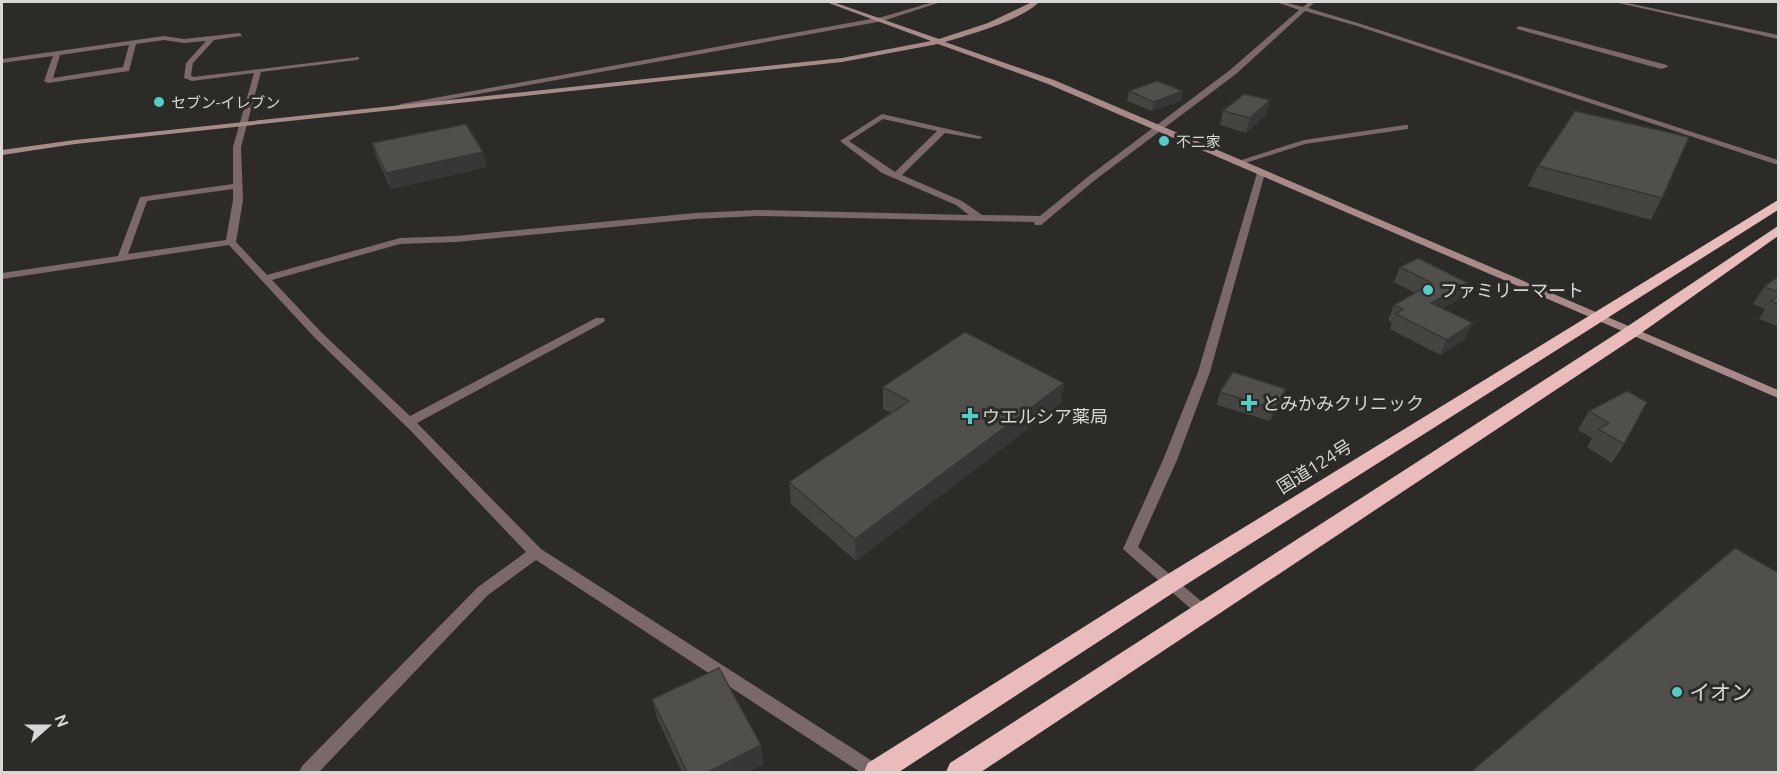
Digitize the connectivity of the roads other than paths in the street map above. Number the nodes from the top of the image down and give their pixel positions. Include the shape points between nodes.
1 (829, 2) edge
2 (938, 2) edge
3 (1036, 2) edge
4 (1279, 2) edge
5 (1312, 2) edge
6 (1617, 2) edge
7 (1304, 8) junction
8 (883, 19) junction
9 (1519, 28) dead end
10 (239, 35) dead end
11 (213, 37) junction
12 (1779, 37) edge
13 (943, 41) junction
14 (133, 42) junction
15 (57, 53) junction
16 (357, 58) dead end
17 (2, 61) edge
18 (1664, 66) dead end
19 (258, 71) junction
20 (401, 106) junction
21 (242, 124) junction
22 (1405, 127) dead end
23 (1158, 128) junction
24 (943, 130) junction
25 (980, 137) dead end
26 (2, 153) edge
27 (1236, 163) junction
28 (1779, 164) edge
29 (1261, 173) junction
30 (897, 176) junction
31 (237, 186) junction
32 (1779, 204) edge
33 (980, 218) junction
34 (1042, 219) junction
35 (1034, 226) dead end
36 (1779, 230) edge
37 (231, 242) junction
38 (122, 258) junction
39 (2, 276) edge
40 (264, 279) junction
41 (1596, 317) junction
42 (600, 320) dead end
43 (1631, 332) junction
44 (1779, 394) edge
45 (409, 422) junction
46 (536, 552) junction
47 (1171, 583) junction
48 (1204, 612) junction
49 (308, 772) edge
50 (875, 772) edge
51 (959, 772) edge

1 - 8 street
2 - 8 street
3 - 13 street via 1012,17
4 - 7 street
5 - 7 street
6 - 12 street
7 - 23 street via 1233,72
7 - 28 street
8 - 13 street
8 - 20 street
9 - 18 street
10 - 11 street
11 - 14 street
11 - 19 street via 190,63 187,76 192,79
13 - 20 street via 842,60
13 - 23 street
14 - 15 street
14 - 15 street via 126,69 48,81
15 - 17 street
16 - 19 street
19 - 21 street
20 - 21 street
21 - 26 street
21 - 31 street via 236,159
22 - 27 street via 1304,142
23 - 27 street
23 - 34 street
24 - 25 street
24 - 30 street
24 - 30 street via 882,116 844,141
27 - 29 street
29 - 41 street
29 - 47 street via 1204,372 1130,549
30 - 33 street via 959,203
31 - 37 street
31 - 38 street via 143,199
32 - 41 highway, 国道124号
33 - 34 street
33 - 40 street via 756,213 400,241
34 - 35 street
36 - 43 highway
37 - 38 street
37 - 40 street
38 - 39 street
40 - 45 street
41 - 43 street
41 - 47 highway, 国道124号
42 - 45 street
43 - 44 street
43 - 48 highway
45 - 46 street
46 - 49 street via 483,591
46 - 50 street
47 - 48 street
47 - 50 highway, 国道124号
48 - 51 highway

